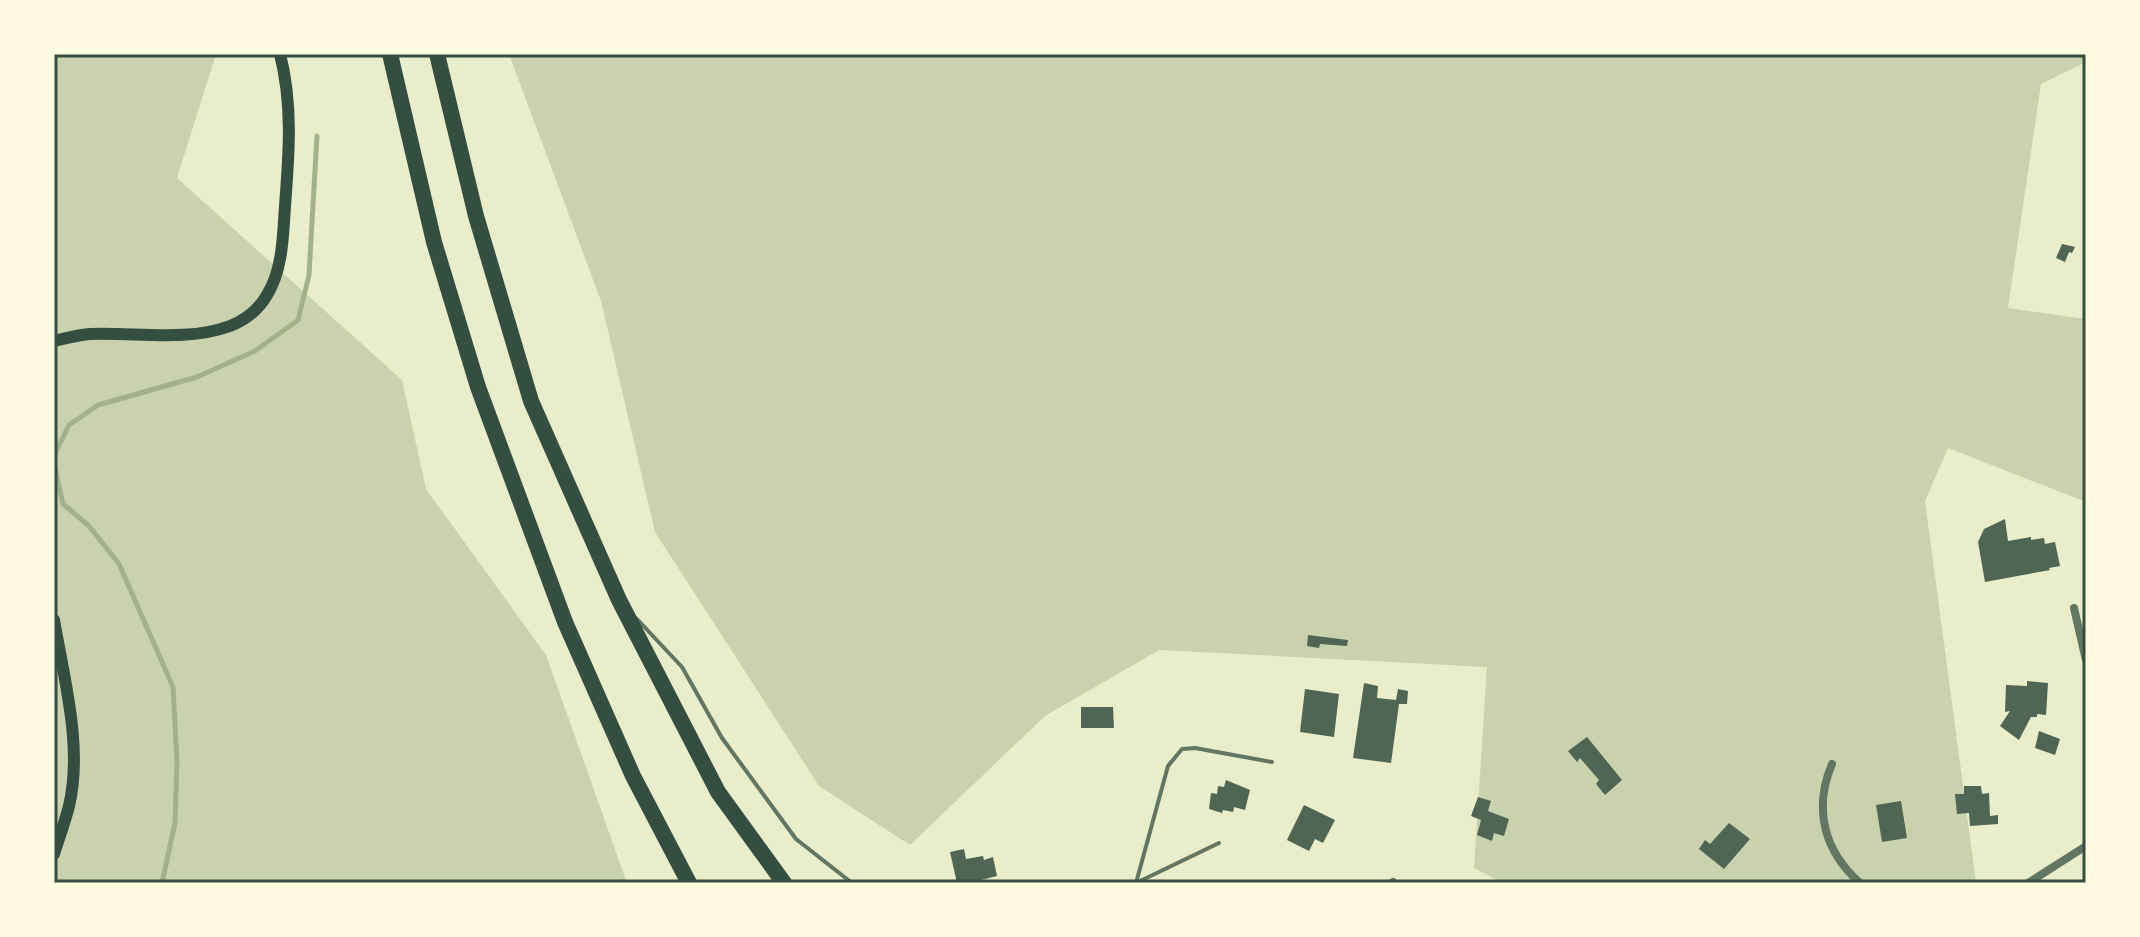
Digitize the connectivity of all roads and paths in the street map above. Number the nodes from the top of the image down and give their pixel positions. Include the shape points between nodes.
1 (280, 54) edge
2 (390, 54) edge
3 (437, 54) edge
4 (54, 341) edge
5 (619, 600) junction
6 (2074, 608) dead end
7 (54, 620) edge
8 (2086, 660) edge
9 (1272, 762) dead end
10 (1832, 764) dead end
11 (1219, 843) dead end
12 (2086, 846) edge
13 (54, 854) edge
14 (689, 883) edge
15 (784, 883) edge
16 (852, 883) edge
17 (1136, 883) edge
18 (1860, 883) edge
19 (2028, 883) edge

1 - 4 main road via 291,133 282,245 267,295 252,314 230,326 197,333 86,334
2 - 14 highway via 434,242 478,387 565,622 633,776
3 - 5 highway via 476,216 531,401
5 - 15 highway via 718,792
5 - 16 lane via 682,667 722,738 796,839
6 - 8 street
7 - 13 main road via 73,759 70,804
9 - 17 lane via 1182,749 1168,766
10 - 18 street via 1823,786 1823,823 1842,867
11 - 17 lane
12 - 19 street

